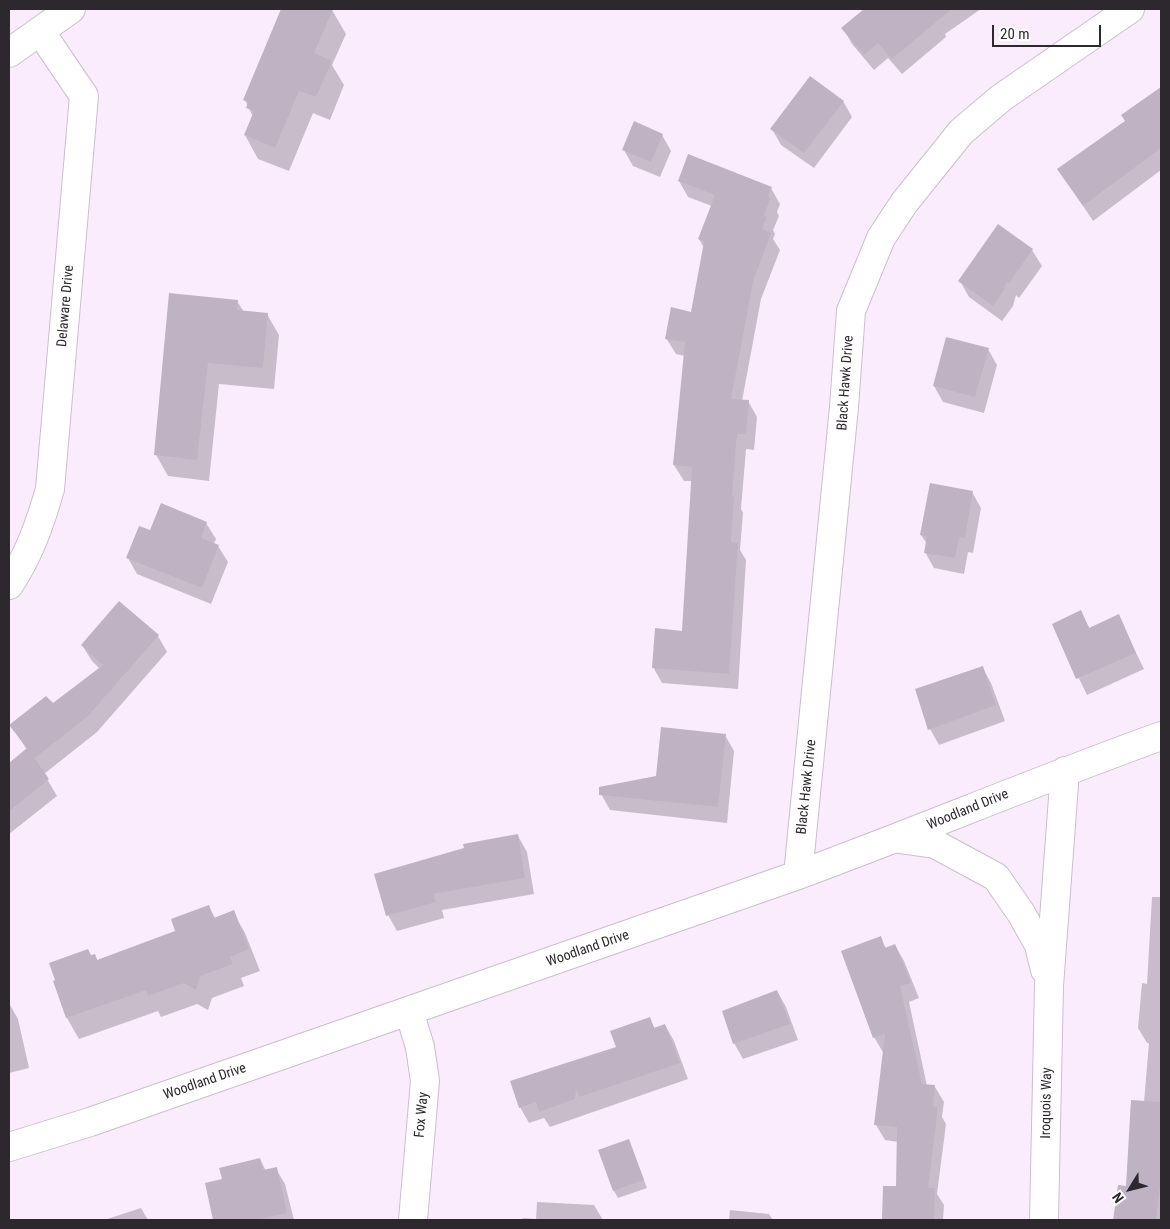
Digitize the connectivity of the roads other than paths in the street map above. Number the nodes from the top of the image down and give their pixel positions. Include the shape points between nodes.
1 (71, 9) edge
2 (1130, 9) edge
3 (40, 31) junction
4 (9, 52) edge
5 (9, 585) edge
6 (1161, 736) edge
7 (1065, 771) junction
8 (897, 839) junction
9 (798, 875) junction
10 (1049, 986) junction
11 (409, 1011) junction
12 (9, 1147) edge
13 (413, 1220) edge
14 (1044, 1220) edge

1 - 3 street
2 - 9 street, Black Hawk Drive via 1001,98 961,132 904,203 881,238 851,310
3 - 4 street
3 - 5 street, Delaware Drive via 84,96 50,489 37,534
6 - 7 street, Woodland Drive
7 - 8 street, Woodland Drive
7 - 10 street, Iroquois Way
8 - 9 street, Woodland Drive
8 - 10 street, Iroquois Way via 935,844 996,877 1039,946
9 - 11 street, Woodland Drive
10 - 14 street, Iroquois Way
11 - 12 street, Woodland Drive
11 - 13 street, Fox Way via 420,1047 425,1081

